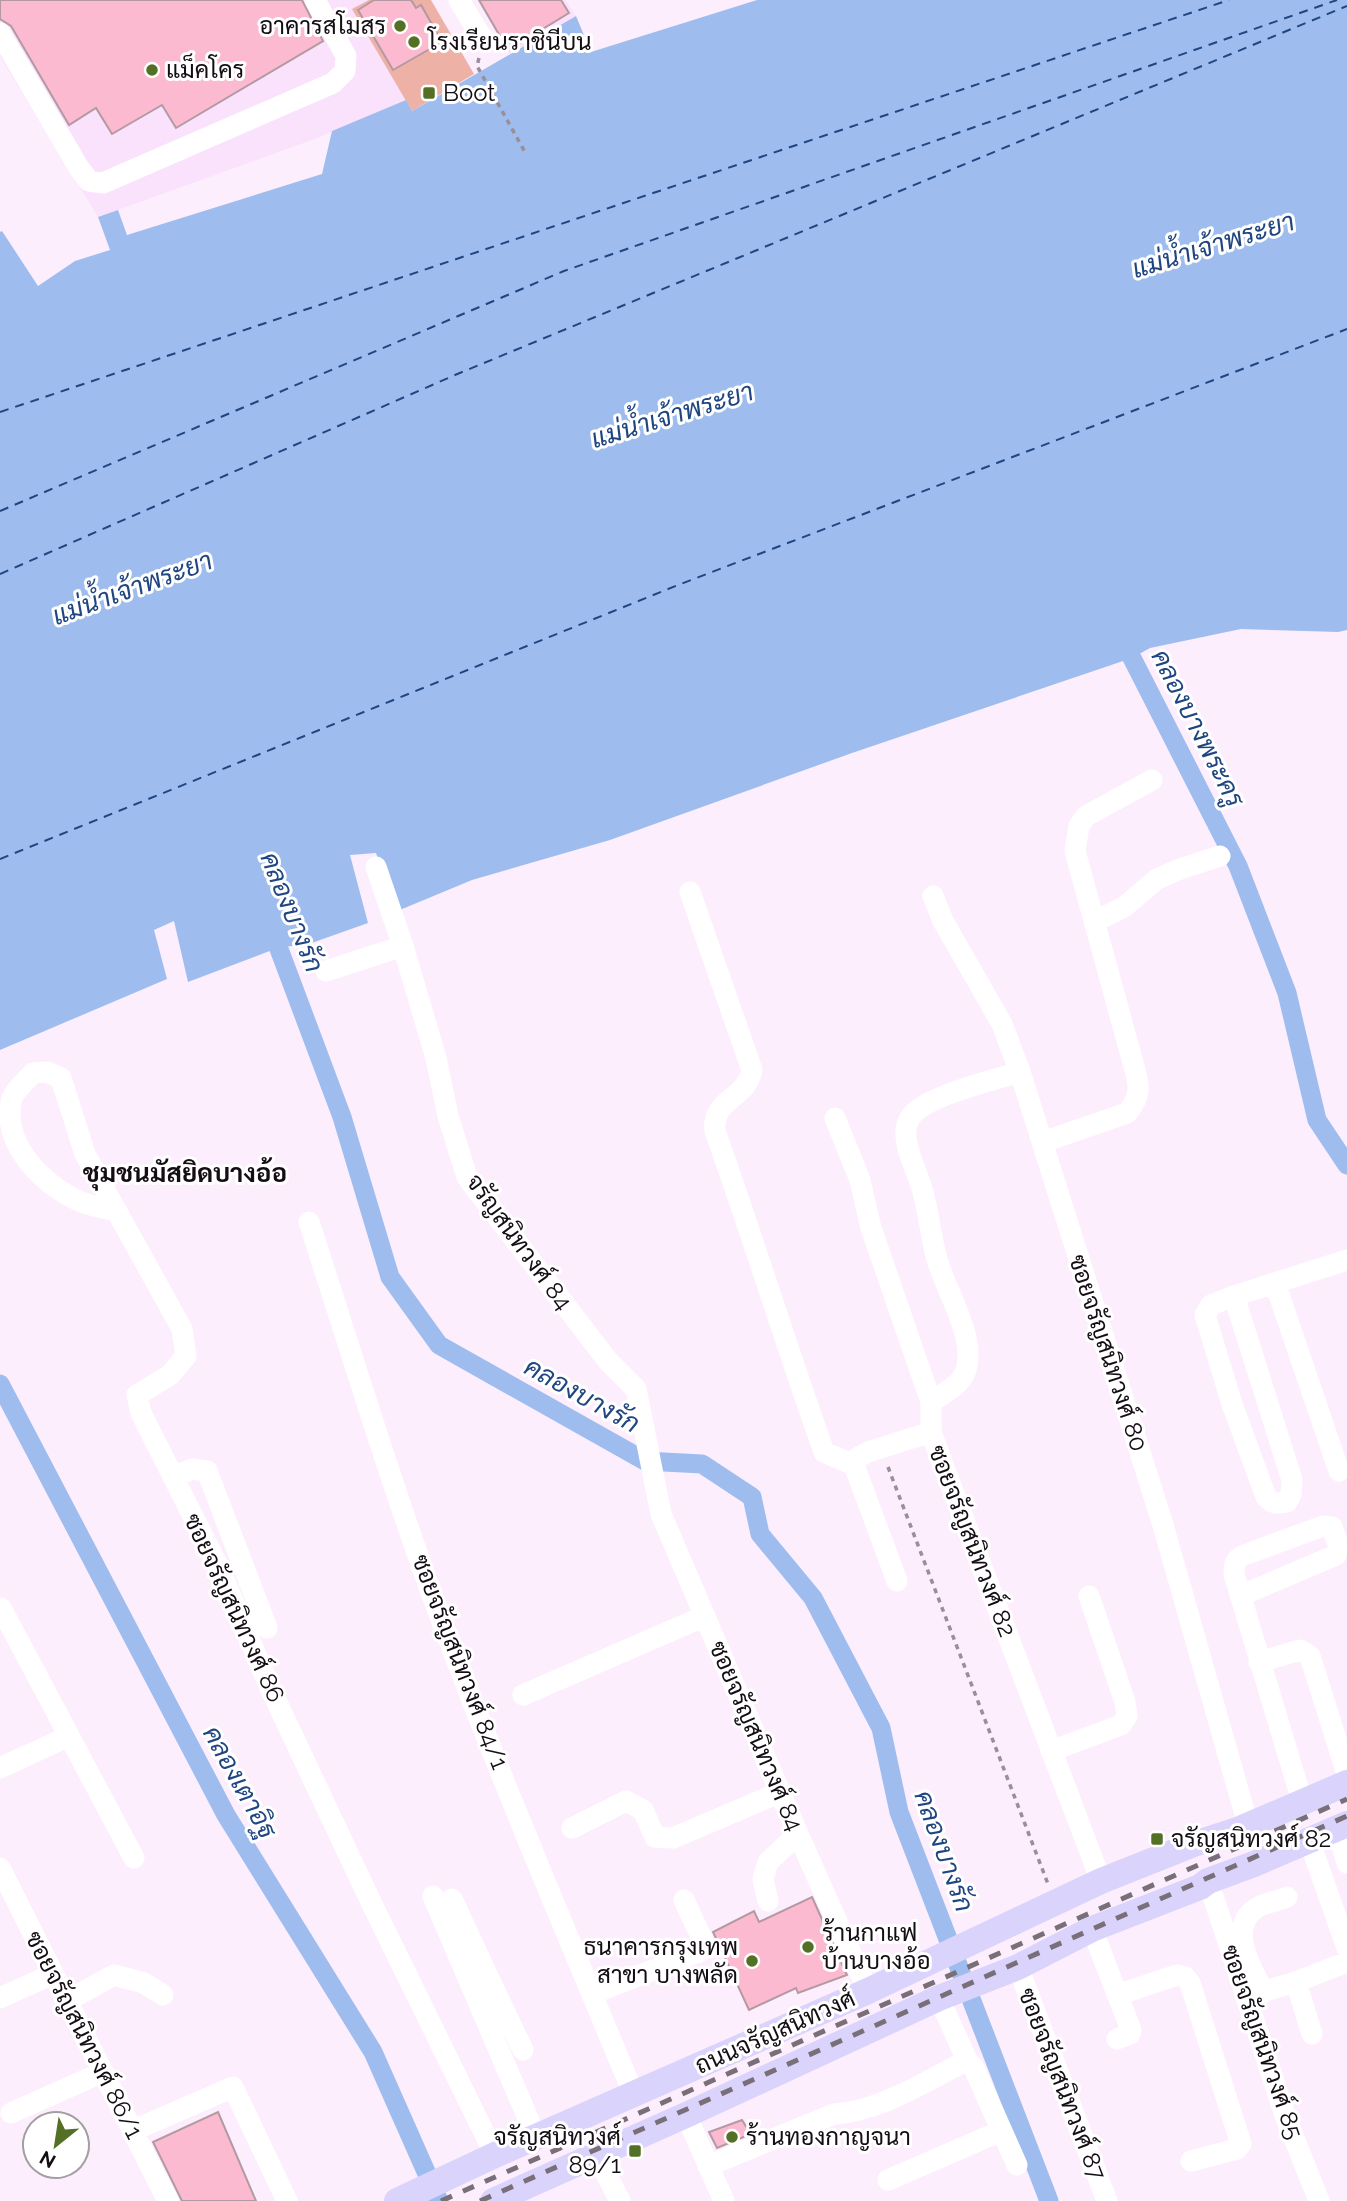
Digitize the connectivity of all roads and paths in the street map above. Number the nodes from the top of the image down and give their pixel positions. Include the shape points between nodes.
1 (315, 0) edge
2 (459, 0) edge
3 (0, 33) edge
4 (483, 40) dead end
5 (477, 66) dead end
6 (526, 155) dead end
7 (1152, 780) dead end
8 (1220, 856) dead end
9 (376, 867) dead end
10 (690, 892) dead end
11 (933, 896) dead end
12 (1094, 922) junction
13 (402, 946) junction
14 (326, 971) dead end
15 (1020, 1072) junction
16 (835, 1118) dead end
17 (1043, 1142) junction
18 (116, 1211) junction
19 (309, 1222) dead end
20 (1347, 1260) edge
21 (1275, 1283) junction
22 (1234, 1296) junction
23 (931, 1402) junction
24 (931, 1432) junction
25 (854, 1465) junction
26 (888, 1467) dead end
27 (1339, 1471) dead end
28 (173, 1476) junction
29 (654, 1479) joint
30 (897, 1581) dead end
31 (1089, 1596) dead end
32 (1240, 1596) junction
33 (1, 1608) edge
34 (705, 1616) junction
35 (267, 1628) dead end
36 (1259, 1662) junction
37 (523, 1695) dead end
38 (69, 1736) junction
39 (1051, 1751) junction
40 (0, 1768) edge
41 (1347, 1774) edge
42 (1347, 1783) edge
43 (781, 1792) junction
44 (1302, 1801) junction
45 (1248, 1825) junction
46 (1342, 1826) edge
47 (572, 1828) dead end
48 (798, 1834) junction
49 (1309, 1840) junction
50 (134, 1858) dead end
51 (1347, 1863) edge
52 (0, 1868) edge
53 (1101, 1881) junction
54 (1208, 1881) junction
55 (443, 1897) dead end
56 (1287, 1897) dead end
57 (684, 1900) dead end
58 (768, 1901) dead end
59 (1055, 1902) junction
60 (1092, 1929) junction
61 (1347, 1948) edge
62 (1347, 1962) edge
63 (1018, 1967) junction
64 (476, 1973) junction
65 (53, 1974) junction
66 (1296, 1982) junction
67 (868, 1991) junction
68 (592, 1994) junction
69 (1255, 1994) junction
70 (163, 1995) dead end
71 (1117, 1995) junction
72 (0, 1998) edge
73 (939, 1998) junction
74 (67, 2001) junction
75 (1312, 2034) dead end
76 (1117, 2039) dead end
77 (523, 2050) dead end
78 (967, 2060) junction
79 (103, 2072) junction
80 (634, 2095) junction
81 (11, 2113) dead end
82 (686, 2115) junction
83 (132, 2131) junction
84 (1001, 2131) junction
85 (536, 2137) junction
86 (495, 2155) junction
87 (597, 2156) junction
88 (1191, 2161) dead end
89 (1017, 2165) dead end
90 (708, 2166) junction
91 (888, 2180) dead end
92 (402, 2199) edge
93 (168, 2201) edge
94 (287, 2201) edge
95 (493, 2201) edge
96 (620, 2201) edge
97 (724, 2201) edge
98 (1107, 2201) edge
99 (1319, 2201) edge

1 - 3 street via 346,56 345,71 333,83 103,183 89,181 79,168
2 - 4 street
5 - 6 path
7 - 12 street via 1094,810 1079,826 1074,851
8 - 12 street via 1157,879 1124,907
9 - 13 street, จรัญสนิทวงศ์ 84
10 - 25 street via 752,1070 743,1088 717,1111 715,1131 824,1451
11 - 15 street, ซอยจรัญสนิทวงศ์ 80 via 1003,1024
12 - 17 street via 1139,1095 1127,1113
13 - 14 street
13 - 29 street, จรัญสนิทวงศ์ 84 via 467,1177 608,1361 636,1389
15 - 17 street, ซอยจรัญสนิทวงศ์ 80
15 - 23 street via 935,1099 911,1116 906,1126 937,1259 969,1353 965,1373 955,1386
16 - 23 street, ซอยจรัญสนิทวงศ์ 82 via 860,1180 871,1228
17 - 45 street, ซอยจรัญสนิทวงศ์ 80 via 1163,1525
18 - 18 street, ซอยจรัญสนิทวงศ์ 86 via 85,1154 61,1078 33,1073 12,1098 7,1121 15,1150 40,1177 80,1201
18 - 28 street, ซอยจรัญสนิทวงศ์ 86 via 182,1329 186,1356 170,1375 137,1395
19 - 68 street, ซอยจรัญสนิทวงศ์ 84/1 via 441,1617
20 - 21 street
21 - 22 street
21 - 27 street
22 - 22 street via 1211,1305 1205,1320 1266,1497 1279,1504 1287,1502 1292,1480
23 - 24 street, ซอยจรัญสนิทวงศ์ 82
24 - 25 street via 868,1452
24 - 39 street, ซอยจรัญสนิทวงศ์ 82
25 - 30 street
26 - 59 path
28 - 35 street via 191,1469 207,1471
28 - 86 street, ซอยจรัญสนิทวงศ์ 86 via 372,1904
29 - 34 street, ซอยจรัญสนิทวงศ์ 84 via 661,1514
31 - 39 street via 1126,1716 1121,1725
32 - 32 street via 1336,1555 1339,1547 1332,1527 1237,1558 1234,1574
32 - 36 street
33 - 38 street
34 - 37 street
34 - 43 street, ซอยจรัญสนิทวงศ์ 84
36 - 41 street via 1300,1650 1310,1656
36 - 44 street
38 - 40 street
38 - 50 street
39 - 53 street, ซอยจรัญสนิทวงศ์ 82
42 - 44 main road, ถนนจรัญสนิทวงศ์
43 - 47 street via 673,1838 655,1837 643,1810 626,1801
43 - 48 street, ซอยจรัญสนิทวงศ์ 84
44 - 45 main road, ถนนจรัญสนิทวงศ์
45 - 53 main road, ถนนจรัญสนิทวงศ์
46 - 49 main road, ถนนจรัญสนิทวงศ์
46 - 51 street
48 - 58 street via 768,1862 763,1878
48 - 67 street, ซอยจรัญสนิทวงศ์ 84
49 - 54 main road, ถนนจรัญสนิทวงศ์
49 - 61 street
52 - 65 street, ซอยจรัญสนิทวงศ์ 86/1
53 - 59 main road, ถนนจรัญสนิทวงศ์
54 - 60 main road, ถนนจรัญสนิทวงศ์
54 - 69 street, ซอยจรัญสนิทวงศ์ 85
55 - 64 street
56 - 69 street via 1255,1909 1246,1920 1242,1934
57 - 68 street via 704,1943 701,1951
59 - 67 main road, ถนนจรัญสนิทวงศ์
60 - 63 main road, ถนนจรัญสนิทวงศ์
60 - 71 street
62 - 66 street
63 - 73 main road, ถนนจรัญสนิทวงศ์
63 - 98 street, ซอยจรัญสนิทวงศ์ 87
64 - 77 street
64 - 85 street
65 - 72 street
65 - 74 street, ซอยจรัญสนิทวงศ์ 86/1
66 - 69 street
66 - 75 street
67 - 80 main road, ถนนจรัญสนิทวงศ์
68 - 80 street, ซอยจรัญสนิทวงศ์ 84/1
69 - 99 street, ซอยจรัญสนิทวงศ์ 85 via 1286,2118
70 - 74 street via 144,1983 114,1975
71 - 76 street via 1131,2032
71 - 88 street via 1177,1975 1190,1983 1241,2142 1237,2149
73 - 78 street
73 - 82 main road, ถนนจรัญสนิทวงศ์
74 - 79 street, ซอยจรัญสนิทวงศ์ 86/1
78 - 84 street
78 - 90 street via 853,2113 834,2114
79 - 81 street
79 - 83 street, ซอยจรัญสนิทวงศ์ 86/1
80 - 85 main road, ถนนจรัญสนิทวงศ์
82 - 87 main road, ถนนจรัญสนิทวงศ์
82 - 90 street
83 - 93 street, ซอยจรัญสนิทวงศ์ 86/1
83 - 94 street via 233,2087
84 - 89 street
84 - 91 street
85 - 86 main road, ถนนจรัญสนิทวงศ์
86 - 92 main road, ถนนจรัญสนิทวงศ์
87 - 95 main road, ถนนจรัญสนิทวงศ์
87 - 96 street
90 - 97 street

